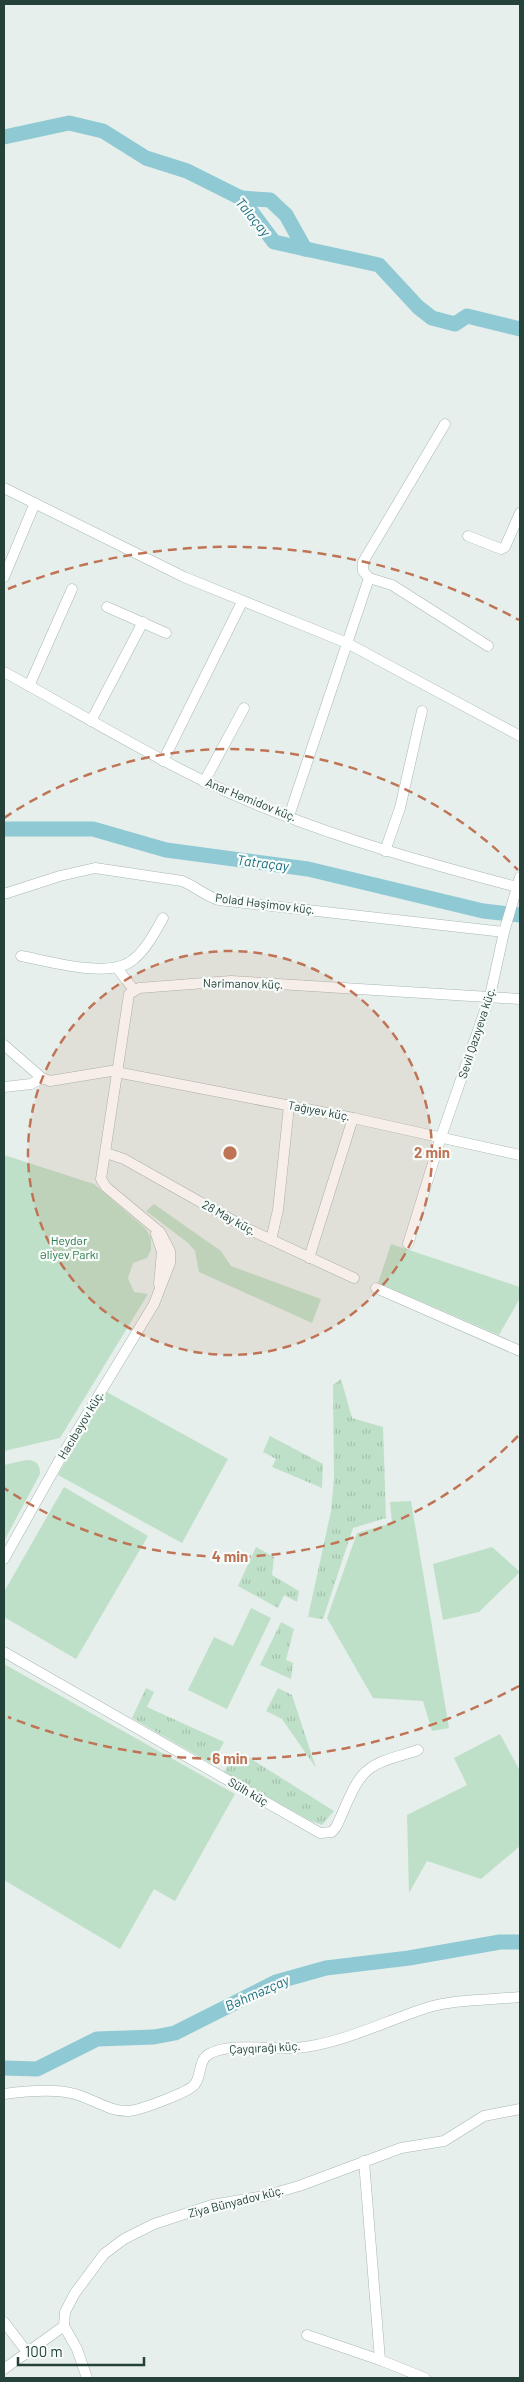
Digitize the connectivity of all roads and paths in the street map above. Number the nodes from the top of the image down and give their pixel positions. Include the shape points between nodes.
1 (445, 424) dead end
2 (4, 488) edge
3 (35, 503) junction
4 (520, 513) edge
5 (468, 536) dead end
6 (4, 577) edge
7 (369, 578) junction
8 (72, 589) dead end
9 (242, 602) junction
10 (108, 607) dead end
11 (143, 622) junction
12 (166, 633) dead end
13 (346, 643) junction
14 (488, 646) dead end
15 (4, 672) edge
16 (29, 686) junction
17 (244, 708) dead end
18 (422, 711) dead end
19 (91, 721) junction
20 (520, 736) edge
21 (163, 761) junction
22 (204, 782) junction
23 (289, 816) junction
24 (385, 851) junction
25 (517, 887) edge
26 (4, 894) edge
27 (163, 918) dead end
28 (504, 929) junction
29 (21, 956) dead end
30 (117, 968) junction
31 (134, 990) junction
32 (490, 996) junction
33 (520, 999) edge
34 (4, 1045) edge
35 (118, 1072) junction
36 (42, 1078) junction
37 (4, 1087) edge
38 (289, 1106) junction
39 (353, 1118) junction
40 (441, 1137) junction
41 (106, 1153) junction
42 (520, 1155) edge
43 (271, 1240) junction
44 (408, 1244) dead end
45 (308, 1258) junction
46 (354, 1278) dead end
47 (376, 1288) dead end
48 (520, 1350) edge
49 (4, 1559) edge
50 (4, 1652) edge
51 (418, 1750) dead end
52 (520, 1997) edge
53 (4, 2094) edge
54 (520, 2109) edge
55 (364, 2161) junction
56 (4, 2322) edge
57 (64, 2326) junction
58 (307, 2335) dead end
59 (28, 2352) junction
60 (380, 2360) junction
61 (4, 2370) edge
62 (87, 2378) edge
63 (425, 2378) edge

1 - 7 street via 363,562 363,571
2 - 3 street
3 - 6 street
3 - 9 street
4 - 5 street via 505,547 500,549
7 - 13 street
7 - 14 street via 399,589
8 - 16 street
9 - 13 street
9 - 21 street
10 - 11 street
11 - 12 street
11 - 19 street
13 - 20 street
13 - 23 street
15 - 16 street, Anar Həmidov küç.
16 - 19 street, Anar Həmidov küç.
17 - 22 street
18 - 24 street via 400,808
19 - 21 street, Anar Həmidov küç.
21 - 22 street, Anar Həmidov küç.
22 - 23 street, Anar Həmidov küç.
23 - 24 street, Anar Həmidov küç.
24 - 25 street, Anar Həmidov küç.
25 - 28 street, Sevil Qazıyeva küç.
26 - 28 street, Polad Həşimov küç. via 83,870 105,869 182,881 219,900
27 - 30 street via 134,959
28 - 32 street, Sevil Qazıyeva küç.
29 - 30 street via 72,966
30 - 31 street
31 - 32 street, Nərimanov küç. via 231,981
31 - 35 street via 127,1000
32 - 33 street, Nərimanov küç.
32 - 40 street, Sevil Qazıyeva küç.
34 - 36 street
35 - 36 street via 56,1081
35 - 38 street, Tağıyev küç.
35 - 41 street
36 - 37 street via 31,1084
38 - 39 street, Tağıyev küç.
38 - 43 street via 278,1210
39 - 40 street, Tağıyev küç.
39 - 45 street
40 - 42 street, Tağıyev küç.
40 - 44 street, Sevil Qazıyeva küç.
41 - 43 street, 28 May küç. via 124,1159
41 - 49 street, Hacıbəyov küç. via 103,1183 163,1237 170,1250 170,1263 154,1304
43 - 45 street, 28 May küç.
45 - 46 street, 28 May küç.
47 - 48 street
50 - 51 street, Sülh küç via 320,1833 332,1832 336,1827 361,1776 368,1769
52 - 53 street, Çayqırağı küç. via 428,2008 334,2040 296,2048 231,2048 209,2054 202,2062 194,2087 130,2111 112,2109 73,2093 28,2091
54 - 55 street, Ziya Bünyadov küç. via 484,2116 444,2141 401,2148
55 - 57 street, Ziya Bünyadov küç. via 264,2196 212,2205 154,2224 124,2239 95,2264 66,2312
55 - 60 street
56 - 59 street
57 - 59 street
57 - 62 street
58 - 60 street
59 - 61 street
60 - 63 street

